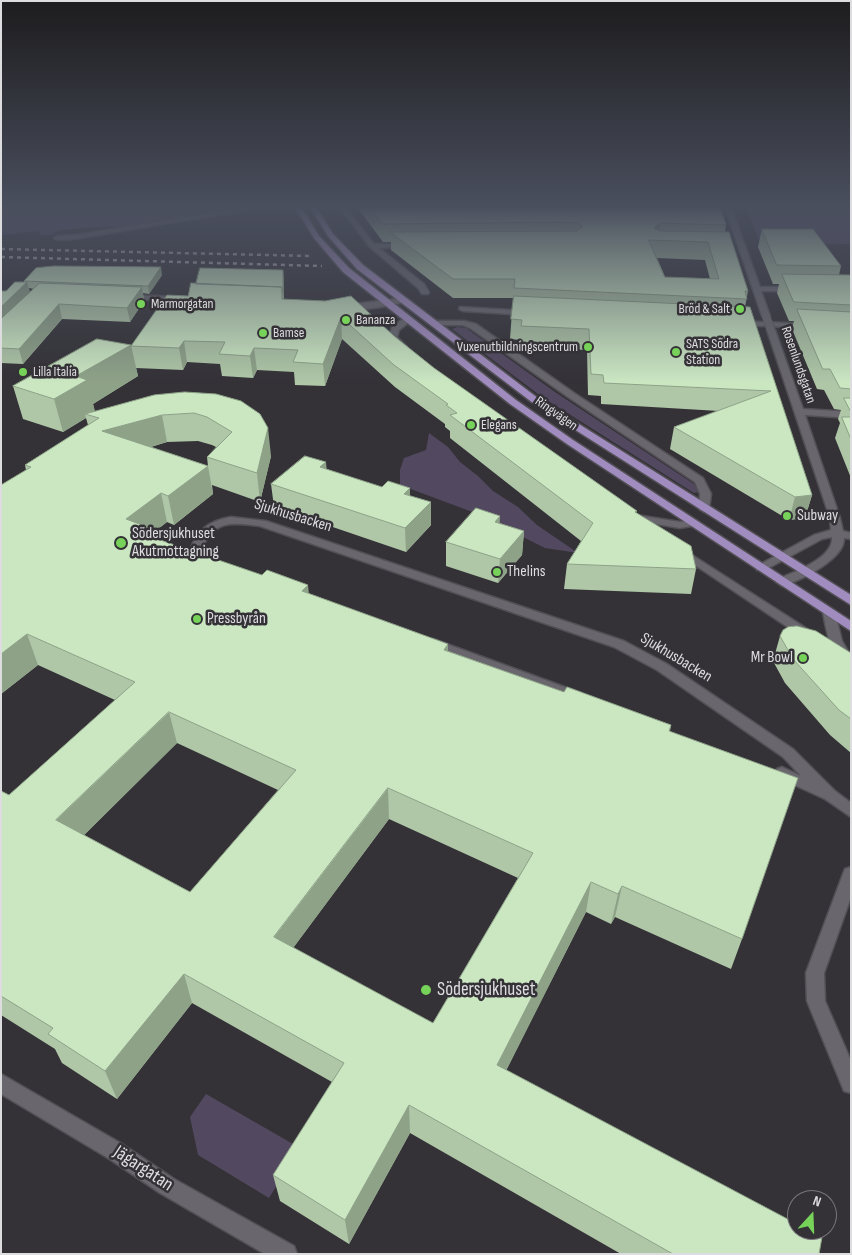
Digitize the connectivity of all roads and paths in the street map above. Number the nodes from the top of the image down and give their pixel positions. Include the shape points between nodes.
1 (342, 266) edge
2 (358, 266) edge
3 (396, 266) edge
4 (747, 266) edge
5 (757, 289) junction
6 (802, 289) edge
7 (425, 292) dead end
8 (116, 296) edge
9 (192, 300) edge
10 (402, 300) junction
11 (388, 303) junction
12 (339, 307) edge
13 (462, 309) edge
14 (539, 313) edge
15 (409, 319) junction
16 (732, 322) edge
17 (433, 323) junction
18 (820, 326) edge
19 (408, 350) edge
20 (798, 412) junction
21 (851, 415) edge
22 (704, 510) junction
23 (628, 516) edge
24 (692, 523) junction
25 (836, 532) junction
26 (851, 536) edge
27 (667, 542) edge
28 (781, 556) junction
29 (760, 567) junction
30 (228, 569) edge
31 (803, 570) junction
32 (782, 582) junction
33 (851, 601) edge
34 (829, 613) junction
35 (851, 626) edge
36 (420, 638) edge
37 (839, 650) junction
38 (851, 664) edge
39 (586, 700) edge
40 (765, 767) edge
41 (830, 795) junction
42 (851, 811) edge
43 (851, 874) edge
44 (1, 1083) edge
45 (851, 1084) edge
46 (286, 1254) edge

1 - 11 main road, Ringvägen
2 - 10 main road, Ringvägen
3 - 7 street
4 - 5 street, Rosenlundsgatan
5 - 6 street
5 - 20 street, Rosenlundsgatan, bridge
8 - 9 street
10 - 11 street
10 - 17 main road, Ringvägen
11 - 12 street via 358,308
11 - 15 main road, Ringvägen
13 - 14 street
15 - 19 street via 395,329 392,338
15 - 24 main road, Ringvägen via 520,407
16 - 18 street
17 - 22 main road, Ringvägen via 536,401
17 - 22 street, Ringvägen via 473,326 699,480 707,498
20 - 21 street
20 - 25 street, Rosenlundsgatan via 835,518
22 - 28 main road, Ringvägen
23 - 24 street via 650,527
24 - 29 main road, Ringvägen
25 - 26 street
25 - 28 street via 818,537
25 - 31 street, Rosenlundsgatan via 838,540 834,552
27 - 37 street via 822,643
28 - 29 street
28 - 31 main road, Ringvägen
29 - 32 main road, Ringvägen
30 - 41 street, Sjukhusbacken via 211,563 196,550 200,536 217,523 238,518 262,523 619,644 662,666 788,753
31 - 32 street, Rosenlundsgatan
31 - 33 main road, Ringvägen
32 - 34 main road, Ringvägen
34 - 35 main road, Ringvägen
34 - 37 street
36 - 39 street
37 - 38 street
40 - 41 street, Sjukhusbacken
41 - 42 street, Sjukhusbacken
43 - 45 street via 815,973 816,1001
44 - 46 street, Jägargatan via 167,1186

